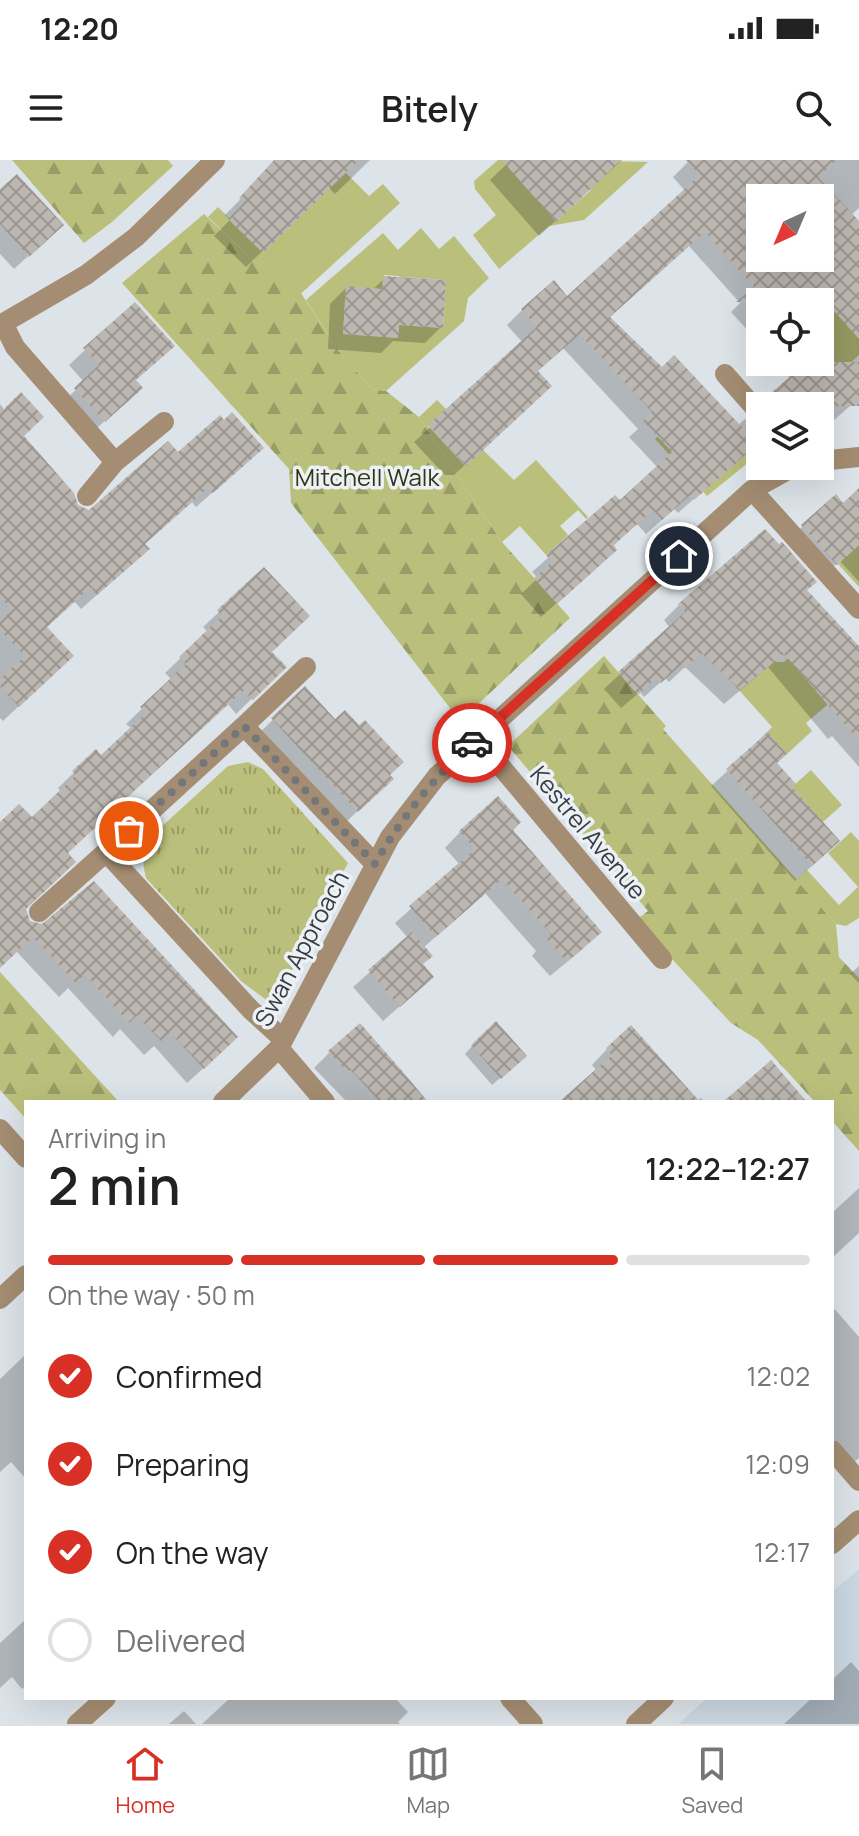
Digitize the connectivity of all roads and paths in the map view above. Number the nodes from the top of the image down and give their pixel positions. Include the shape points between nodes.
1 (215, 160) edge
2 (2, 324) edge
3 (725, 374) dead end
4 (746, 398) edge
5 (164, 422) dead end
6 (859, 457) edge
7 (834, 460) edge
8 (115, 462) junction
9 (770, 480) edge
10 (752, 490) junction
11 (87, 496) dead end
12 (859, 609) edge
13 (306, 667) dead end
14 (244, 726) junction
15 (477, 738) junction
16 (106, 852) junction
17 (375, 864) junction
18 (39, 912) dead end
19 (662, 959) dead end
20 (281, 1043) junction
21 (225, 1100) edge
22 (324, 1100) edge
23 (0, 1129) edge
24 (24, 1156) edge
25 (24, 1277) edge
26 (0, 1299) edge
27 (834, 1452) edge
28 (859, 1481) edge
29 (859, 1520) edge
30 (834, 1542) edge
31 (104, 1700) edge
32 (512, 1700) edge
33 (662, 1700) edge
34 (77, 1724) edge
35 (533, 1724) edge
36 (636, 1724) edge

1 - 2 street via 136,237 86,275
2 - 8 street via 15,347
3 - 4 street
5 - 8 street
6 - 7 street
8 - 11 street
9 - 10 street, Swan Approach
10 - 12 street
10 - 15 street, Swan Approach
13 - 14 street
14 - 16 street
14 - 17 street
15 - 17 street, Swan Approach via 437,776
15 - 19 street, Kestrel Avenue
16 - 18 street
16 - 20 street
17 - 20 street, Swan Approach
20 - 21 street, Swan Approach
20 - 22 street
23 - 24 street
25 - 26 street
27 - 28 street
29 - 30 street
31 - 34 street
32 - 35 street
33 - 36 street

